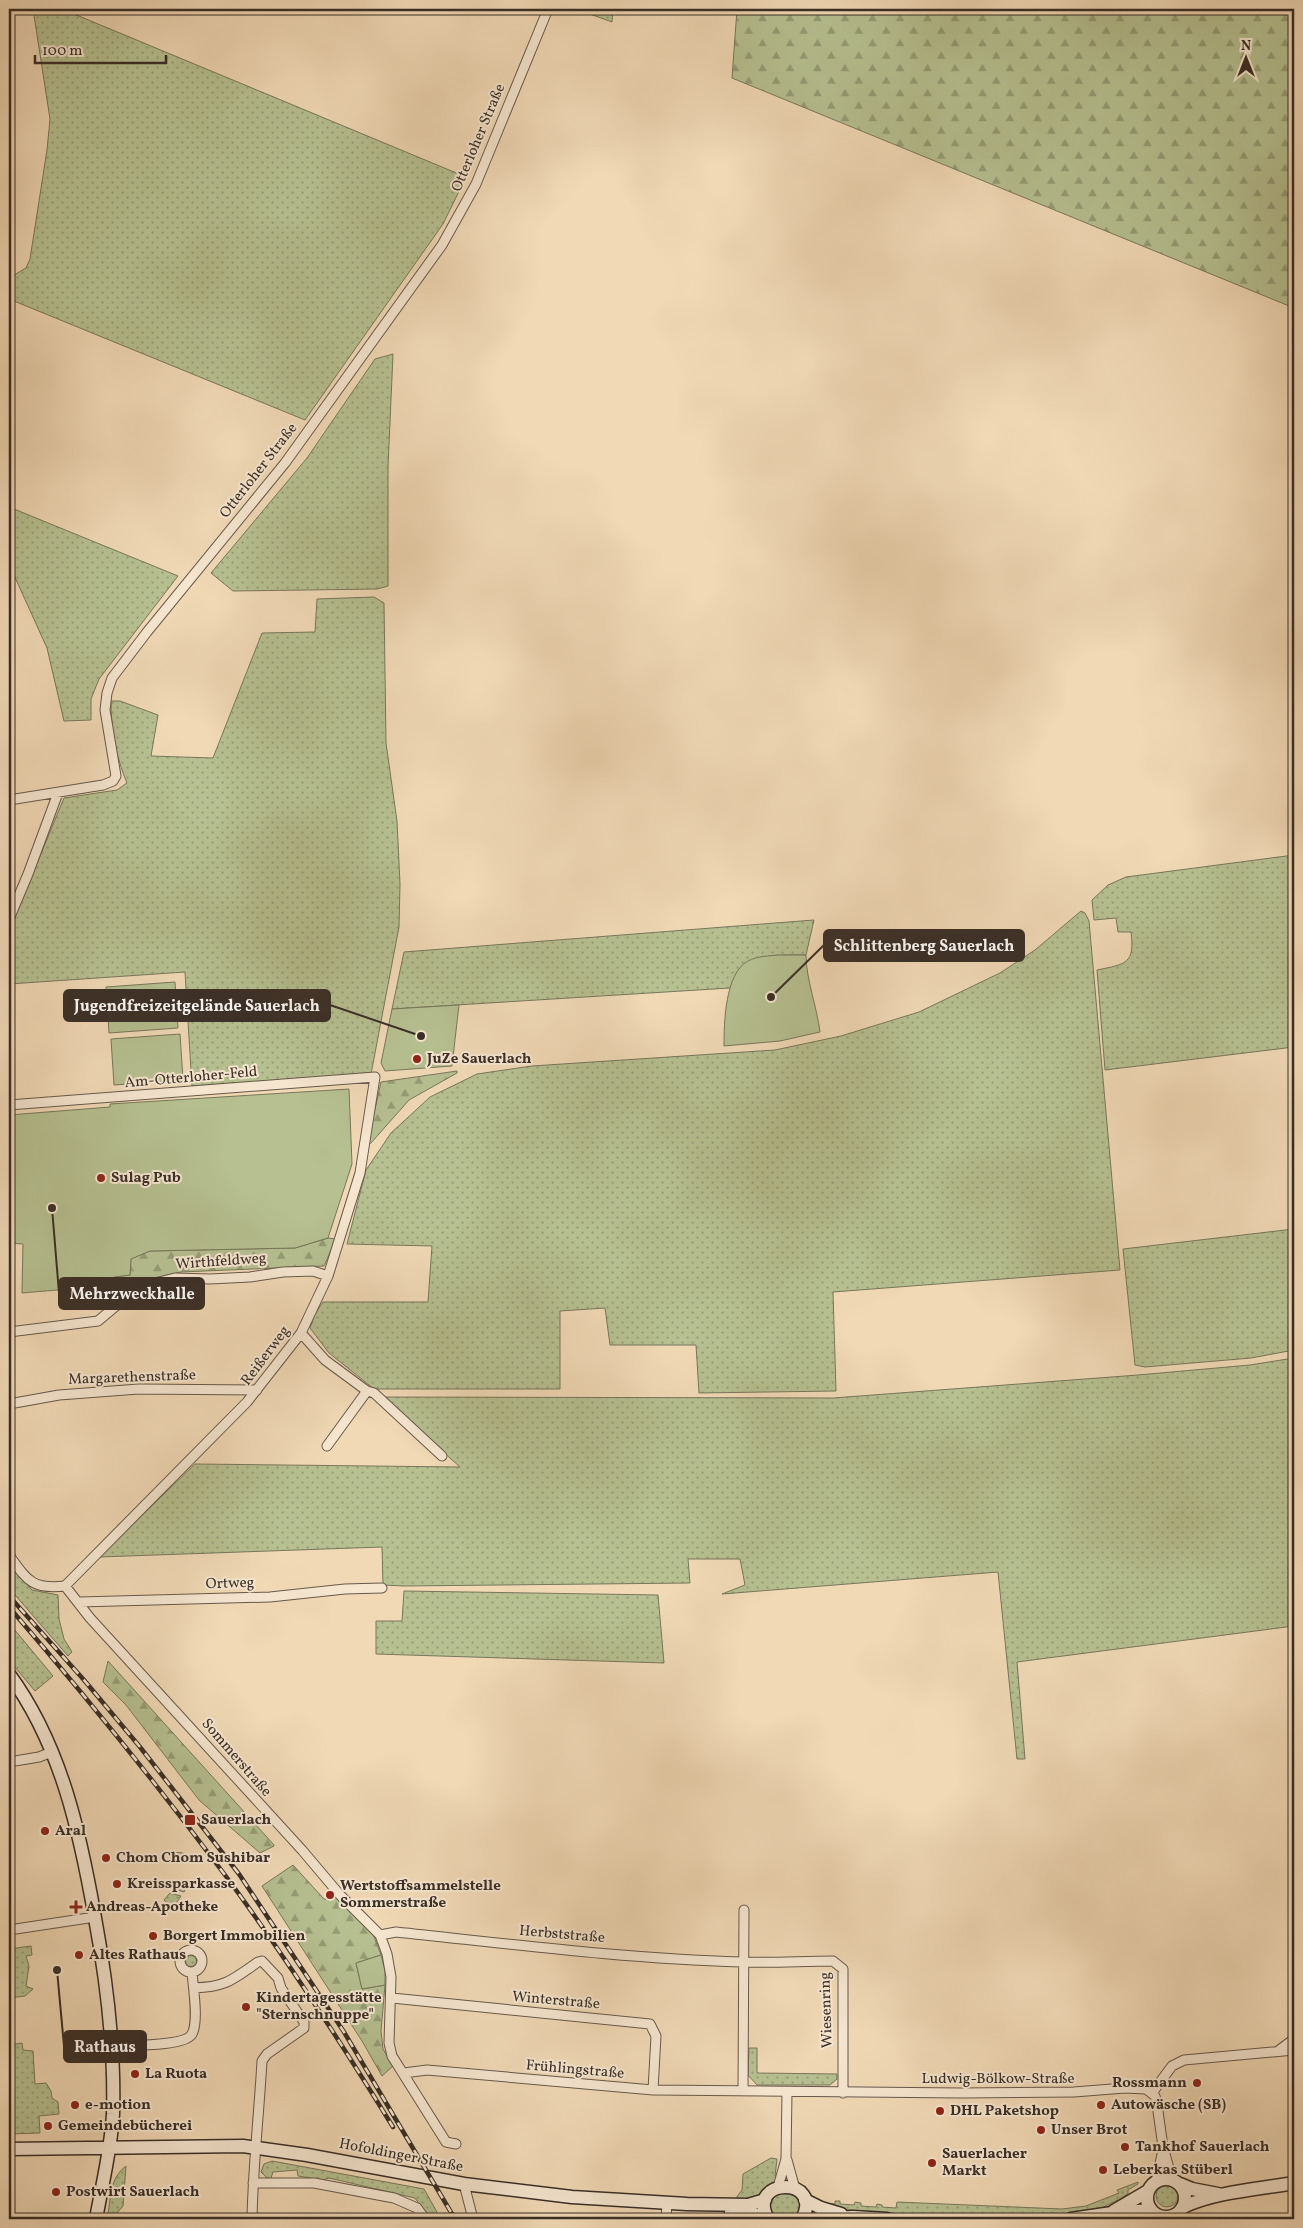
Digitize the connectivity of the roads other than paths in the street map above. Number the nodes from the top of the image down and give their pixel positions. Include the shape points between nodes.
1 (548, 9) edge
2 (58, 793) junction
3 (9, 800) edge
4 (9, 919) edge
5 (375, 1077) joint
6 (9, 1105) edge
7 (328, 1276) junction
8 (9, 1332) edge
9 (301, 1333) junction
10 (257, 1390) junction
11 (367, 1391) junction
12 (9, 1404) edge
13 (327, 1446) dead end
14 (442, 1456) dead end
15 (9, 1555) edge
16 (65, 1586) junction
17 (382, 1588) dead end
18 (79, 1602) junction
19 (10, 1678) edge
20 (52, 1752) junction
21 (9, 1762) edge
22 (744, 1910) dead end
23 (95, 1917) junction
24 (9, 1930) edge
25 (380, 1934) junction
26 (743, 1962) junction
27 (192, 1972) dead end
28 (194, 1988) junction
29 (392, 1998) junction
30 (1294, 2038) edge
31 (112, 2046) junction
32 (1294, 2050) edge
33 (1278, 2051) junction
34 (404, 2073) junction
35 (653, 2090) junction
36 (743, 2091) junction
37 (787, 2092) junction
38 (843, 2092) junction
39 (1152, 2093) junction
40 (456, 2144) dead end
41 (257, 2147) junction
42 (1163, 2147) junction
43 (9, 2149) edge
44 (109, 2149) junction
45 (786, 2159) junction
46 (1176, 2182) junction
47 (253, 2183) junction
48 (1294, 2183) edge
49 (464, 2184) junction
50 (1152, 2186) junction
51 (778, 2187) junction
52 (795, 2189) junction
53 (1223, 2195) junction
54 (765, 2200) junction
55 (805, 2200) junction
56 (667, 2203) junction
57 (687, 2204) junction
58 (1112, 2213) junction
59 (1179, 2213) edge
60 (1158, 2215) edge
61 (854, 2217) junction
62 (96, 2219) edge
63 (252, 2219) edge
64 (425, 2219) edge
65 (473, 2219) edge
66 (666, 2219) edge
67 (768, 2219) edge
68 (802, 2219) edge
69 (807, 2219) edge
70 (887, 2219) edge
71 (1071, 2219) edge

1 - 2 street, Otterloher Straße via 476,184 442,245 285,463 112,678 105,710 116,776 113,781
2 - 3 street
2 - 4 street
5 - 6 street, Am-Otterloher-Feld
5 - 7 street, Reißerweg via 360,1173
7 - 8 street, Wirthfeldweg via 313,1271 250,1277 175,1278 151,1284 123,1300 98,1321
7 - 9 street, Reißerweg
9 - 10 street, Reißerweg
9 - 11 street via 325,1360
10 - 12 street, Margarethenstraße via 139,1389 59,1395
10 - 16 street, Reißerweg
11 - 13 street
11 - 14 street
15 - 16 street via 30,1583 49,1588
16 - 18 street, Sommerstraße
17 - 18 street, Ortweg via 270,1597
18 - 25 street, Sommerstraße via 340,1894
19 - 20 main road via 28,1701
20 - 21 street
20 - 23 main road via 70,1800
22 - 26 street
23 - 24 street
23 - 31 main road
25 - 26 street, Herbststraße via 396,1932 560,1950
25 - 29 street, Sommerstraße via 390,1964
26 - 36 street
26 - 38 street, Wiesenring via 833,1962 843,1969
27 - 28 street
28 - 31 street via 194,2028 188,2039 167,2044
28 - 41 street via 224,1985 262,1962 278,1978 280,1988 303,2019 304,2028 262,2061
29 - 34 street, Sommerstraße via 389,2044 392,2056
29 - 35 street, Winterstraße via 650,2024 656,2036
30 - 33 street
31 - 44 main road
32 - 33 street
33 - 39 street via 1184,2060 1172,2066
34 - 35 street, Frühlingstraße via 427,2070
34 - 40 street, Sommerstraße via 446,2142
35 - 36 street, Frühlingstraße
36 - 37 street
37 - 38 street, Ludwig-Bölkow-Straße
37 - 45 street
38 - 39 street, Ludwig-Bölkow-Straße via 1074,2092 1125,2088 1146,2089
39 - 42 street via 1157,2104
41 - 44 main road, Hofoldinger Straße via 188,2145
41 - 47 street
41 - 49 main road, Hofoldinger Straße
42 - 46 street
42 - 50 street
43 - 44 main road, Hofoldinger Straße
44 - 62 main road
45 - 51 street
45 - 52 street
46 - 50 main road via 1164,2178
46 - 53 main road via 1198,2191
46 - 59 main road via 1185,2195
47 - 63 street
47 - 64 street via 314,2183 394,2198 417,2208
48 - 53 main road
49 - 56 main road, Hofoldinger Straße via 572,2197
49 - 65 street
50 - 58 main road
50 - 60 main road via 1148,2204
51 - 52 main road
51 - 54 main road
52 - 55 main road
53 - 59 main road via 1192,2202
54 - 57 main road, Hofoldinger Straße via 748,2205
54 - 67 main road
55 - 61 main road
55 - 68 main road
56 - 57 main road, Hofoldinger Straße
56 - 66 street
57 - 67 main road, Hofoldinger Straße
58 - 60 main road
58 - 71 main road
59 - 60 main road via 1169,2217
61 - 69 main road
61 - 70 main road

